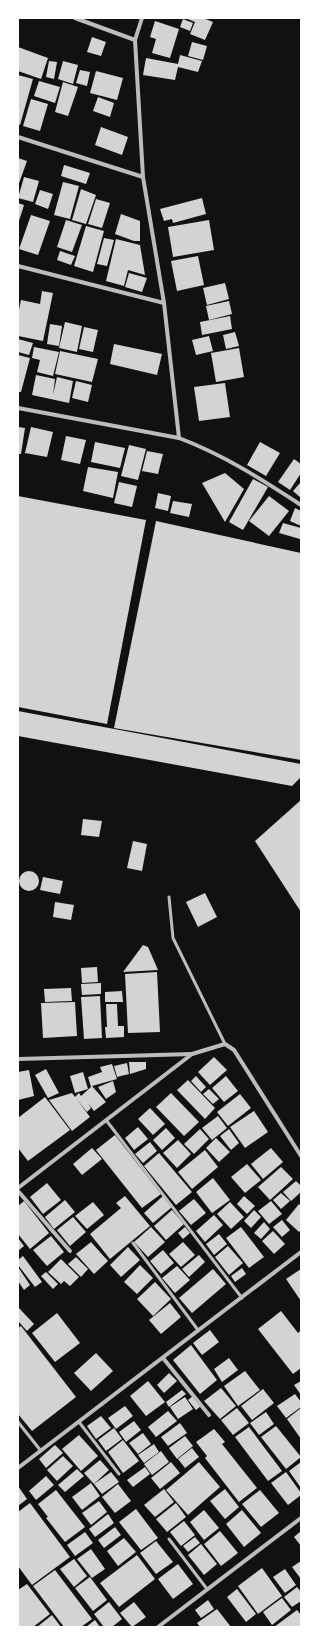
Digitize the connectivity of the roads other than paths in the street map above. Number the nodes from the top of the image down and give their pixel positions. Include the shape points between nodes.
1 (75, 18) edge
2 (142, 18) edge
3 (135, 40) junction
4 (18, 138) edge
5 (143, 177) junction
6 (18, 266) edge
7 (164, 303) junction
8 (18, 408) edge
9 (179, 438) junction
10 (301, 505) edge
11 (169, 897) dead end
12 (224, 1044) junction
13 (192, 1054) junction
14 (18, 1059) edge
15 (106, 1120) junction
16 (301, 1156) edge
17 (18, 1188) edge
18 (18, 1191) edge
19 (133, 1243) dead end
20 (70, 1251) dead end
21 (301, 1252) edge
22 (242, 1298) junction
23 (198, 1330) junction
24 (163, 1358) junction
25 (209, 1415) dead end
26 (18, 1422) edge
27 (79, 1422) junction
28 (41, 1451) junction
29 (18, 1468) edge
30 (119, 1474) dead end
31 (301, 1518) edge
32 (169, 1539) dead end
33 (207, 1589) junction
34 (158, 1627) edge

1 - 3 street
2 - 3 street
3 - 5 street
4 - 5 street
5 - 7 street
6 - 7 street
7 - 9 street
8 - 9 street
9 - 10 street via 229,460
11 - 12 lane via 173,938
12 - 13 street
12 - 16 street via 234,1050
13 - 14 street
13 - 15 street
15 - 17 street
15 - 22 lane
18 - 20 street
19 - 23 lane
21 - 22 street
22 - 23 street
23 - 24 street
24 - 25 street
24 - 27 street
26 - 28 lane
27 - 28 street
27 - 30 lane
28 - 29 street
31 - 33 street
32 - 33 lane
33 - 34 street

